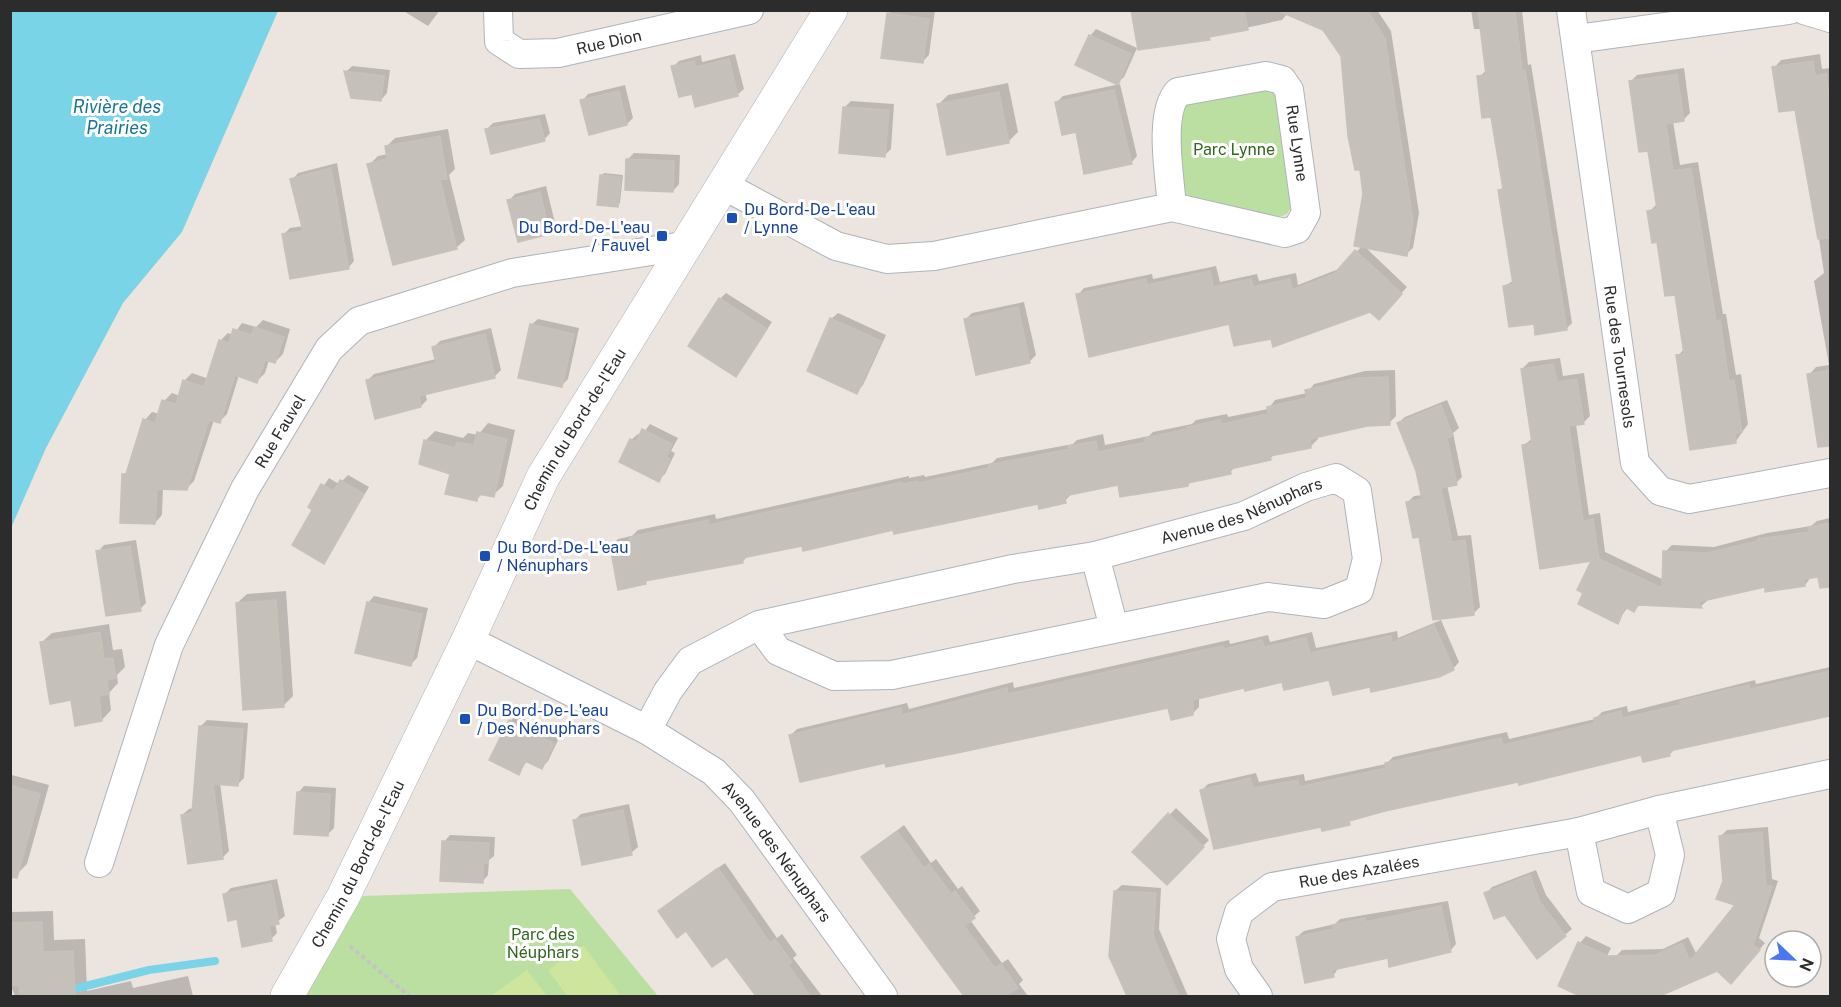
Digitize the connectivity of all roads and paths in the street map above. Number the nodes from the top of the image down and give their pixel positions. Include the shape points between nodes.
1 (498, 10) edge
2 (749, 10) edge
3 (831, 10) edge
4 (1571, 10) edge
5 (1789, 10) edge
6 (1804, 10) edge
7 (1830, 18) edge
8 (1576, 39) junction
9 (723, 185) junction
10 (1172, 207) junction
11 (683, 246) junction
12 (1830, 473) edge
13 (1095, 556) junction
14 (759, 625) junction
15 (1114, 628) junction
16 (468, 640) junction
17 (647, 730) junction
18 (1830, 774) edge
19 (1659, 810) junction
20 (1579, 832) junction
21 (99, 863) dead end
22 (327, 926) junction
23 (287, 996) edge
24 (409, 996) edge
25 (883, 996) edge
26 (1258, 996) edge

1 - 2 street, Rue Dion via 499,41 519,54 558,53
3 - 9 street, Chemin du Bord-de-l'Eau
4 - 8 street, Rue des Tournesols
5 - 8 street
6 - 7 street
8 - 12 street, Rue des Tournesols via 1635,463 1660,492 1689,499
9 - 10 street, Rue Lynne via 836,246 887,259 934,256
9 - 11 street, Chemin du Bord-de-l'Eau
10 - 10 street, Rue Lynne via 1285,233 1297,229 1306,213 1290,90 1282,80 1266,76 1178,92 1171,100 1167,117
11 - 16 street, Chemin du Bord-de-l'Eau via 543,477
11 - 21 street, Rue Fauvel via 512,273 359,321 329,349 245,489 169,645
13 - 14 street, Avenue des Nénuphars via 1013,569
13 - 15 street
13 - 15 street, Avenue des Nénuphars via 1244,516 1306,487 1336,478 1357,491 1366,559 1359,590 1324,604 1268,597
14 - 15 street, Avenue des Nénuphars via 778,651 834,676 892,675
14 - 17 street, Avenue des Nénuphars via 690,661
16 - 17 street, Avenue des Nénuphars
16 - 22 street, Chemin du Bord-de-l'Eau
17 - 25 street, Avenue des Nénuphars via 714,772 742,801
18 - 19 street, Rue des Azalées
19 - 20 street, Rue des Azalées
19 - 20 street via 1670,855 1661,893 1629,909 1591,892
20 - 26 street, Rue des Azalées via 1272,887 1239,912 1231,939 1239,969
22 - 23 street, Chemin du Bord-de-l'Eau
22 - 24 path

